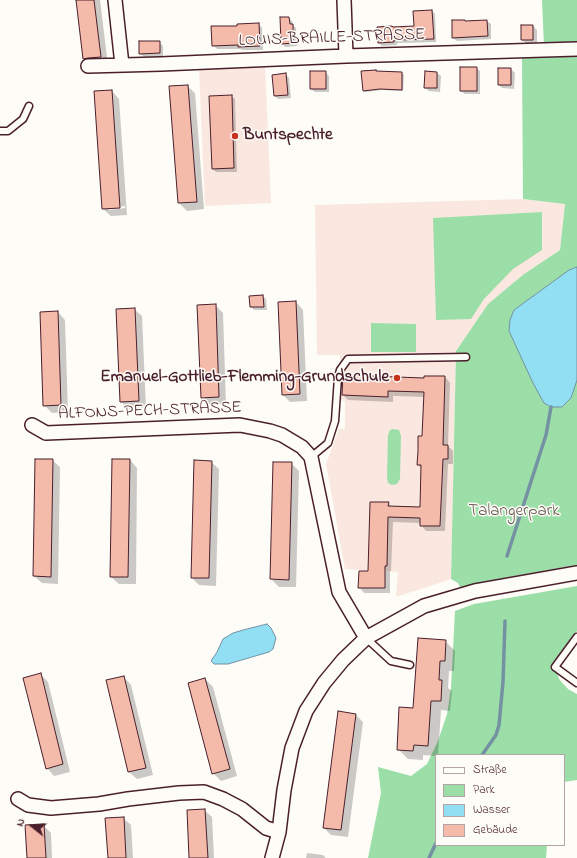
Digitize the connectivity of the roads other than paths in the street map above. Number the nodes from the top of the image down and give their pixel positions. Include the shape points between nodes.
1 (115, 0) edge
2 (344, 0) edge
3 (577, 49) edge
4 (346, 56) junction
5 (122, 65) junction
6 (88, 66) dead end
7 (29, 106) dead end
8 (0, 131) edge
9 (466, 357) dead end
10 (32, 425) dead end
11 (311, 457) junction
12 (577, 572) edge
13 (577, 637) edge
14 (366, 638) junction
15 (410, 666) dead end
16 (577, 683) edge
17 (18, 799) dead end
18 (279, 832) junction
19 (272, 858) edge

1 - 5 street
2 - 4 street
3 - 4 street, LOUIS-BRAILLE-STRASSE
4 - 5 street, LOUIS-BRAILLE-STRASSE
5 - 6 street, LOUIS-BRAILLE-STRASSE
7 - 8 lane via 23,120 8,130
9 - 11 lane via 348,360 338,377 335,422 328,443
10 - 11 street, ALFONS-PECH-STRASSE via 46,433 240,425 282,435 302,447
11 - 14 street via 339,592
12 - 14 street via 475,591 424,606
13 - 16 lane via 555,667
14 - 15 lane via 391,661
14 - 18 street via 324,683 306,711 292,748
17 - 18 street via 28,805 51,808 204,792 242,809 266,828
18 - 19 street

